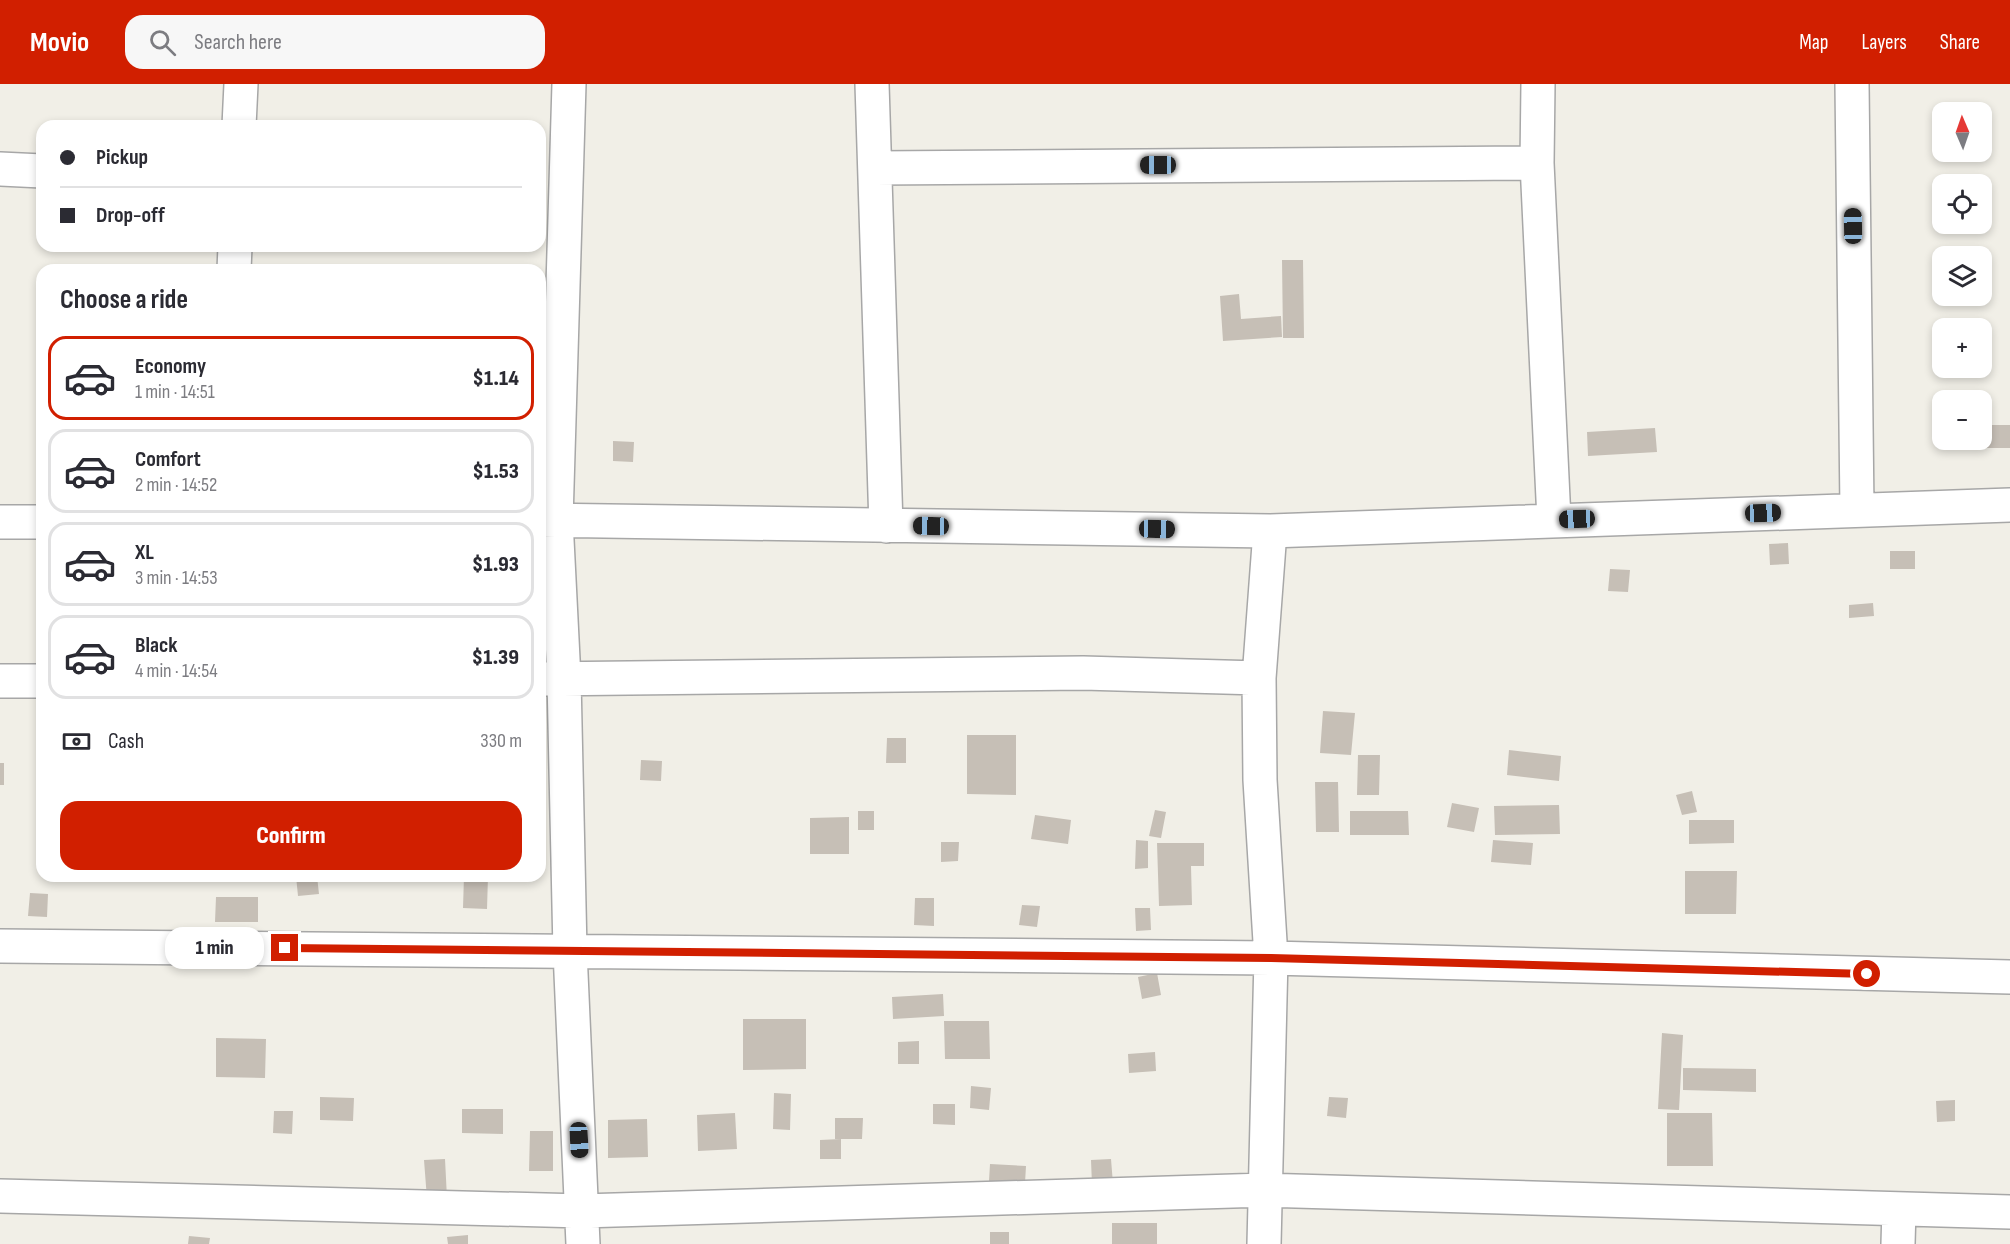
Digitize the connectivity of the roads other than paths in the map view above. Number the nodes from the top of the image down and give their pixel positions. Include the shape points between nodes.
1 (241, 84) edge
2 (569, 84) edge
3 (872, 84) edge
4 (1538, 84) edge
5 (1852, 84) edge
6 (239, 120) edge
7 (1537, 163) junction
8 (874, 168) junction
9 (0, 170) edge
10 (36, 171) edge
11 (2010, 505) edge
12 (1857, 510) junction
13 (548, 520) edge
14 (1554, 520) junction
15 (0, 522) edge
16 (36, 522) edge
17 (886, 526) junction
18 (1270, 531) junction
19 (1259, 678) junction
20 (552, 679) edge
21 (0, 681) edge
22 (36, 681) edge
23 (0, 946) edge
24 (570, 951) junction
25 (1271, 958) junction
26 (2010, 977) edge
27 (1265, 1190) junction
28 (0, 1196) edge
29 (1899, 1209) junction
30 (582, 1211) junction
31 (2010, 1212) edge
32 (583, 1244) edge
33 (1264, 1244) edge
34 (1898, 1244) edge

1 - 6 street
2 - 13 street
3 - 8 street
4 - 7 street
5 - 12 street
7 - 8 street
7 - 14 street
8 - 17 street
9 - 10 street
11 - 12 street
12 - 14 street
13 - 17 street
13 - 20 street
14 - 18 street
15 - 16 street
17 - 18 street
18 - 19 street
19 - 20 street via 1083,673
19 - 25 street via 1260,780
20 - 24 street
21 - 22 street
23 - 24 street
24 - 25 street
24 - 30 street
25 - 26 street
25 - 27 street
27 - 29 street
27 - 30 street
27 - 33 street
28 - 30 street
29 - 31 street
29 - 34 street
30 - 32 street

